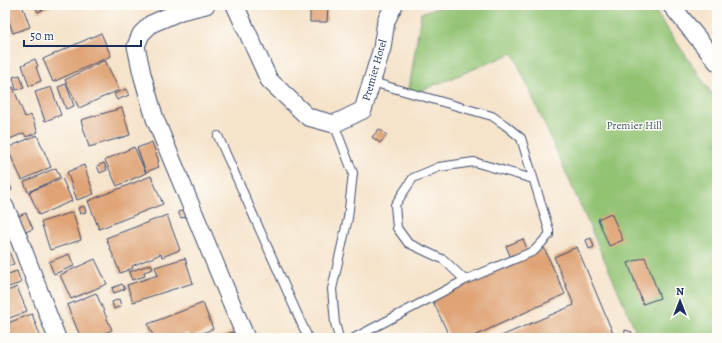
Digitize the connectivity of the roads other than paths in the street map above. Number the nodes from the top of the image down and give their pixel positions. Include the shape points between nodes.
1 (206, 5) edge
2 (235, 5) edge
3 (394, 5) edge
4 (671, 5) edge
5 (717, 62) edge
6 (372, 82) junction
7 (334, 124) junction
8 (218, 136) dead end
9 (534, 179) junction
10 (5, 207) edge
11 (465, 280) junction
12 (57, 338) edge
13 (246, 338) edge
14 (308, 338) edge
15 (338, 338) edge
16 (354, 338) edge

1 - 13 street via 151,24 140,34 136,46 155,119
2 - 7 street via 269,80 308,117
3 - 6 street, Premier Hotel via 386,21 382,48
4 - 5 street
6 - 7 street, Premier Hotel via 363,110
6 - 9 lane via 492,116 521,138
7 - 15 lane via 353,174 348,218 332,289
8 - 14 lane
9 - 11 lane via 549,235 534,251
9 - 11 lane via 474,162 439,167 413,178 395,205 397,228 408,243 444,260
10 - 12 street
11 - 16 lane

